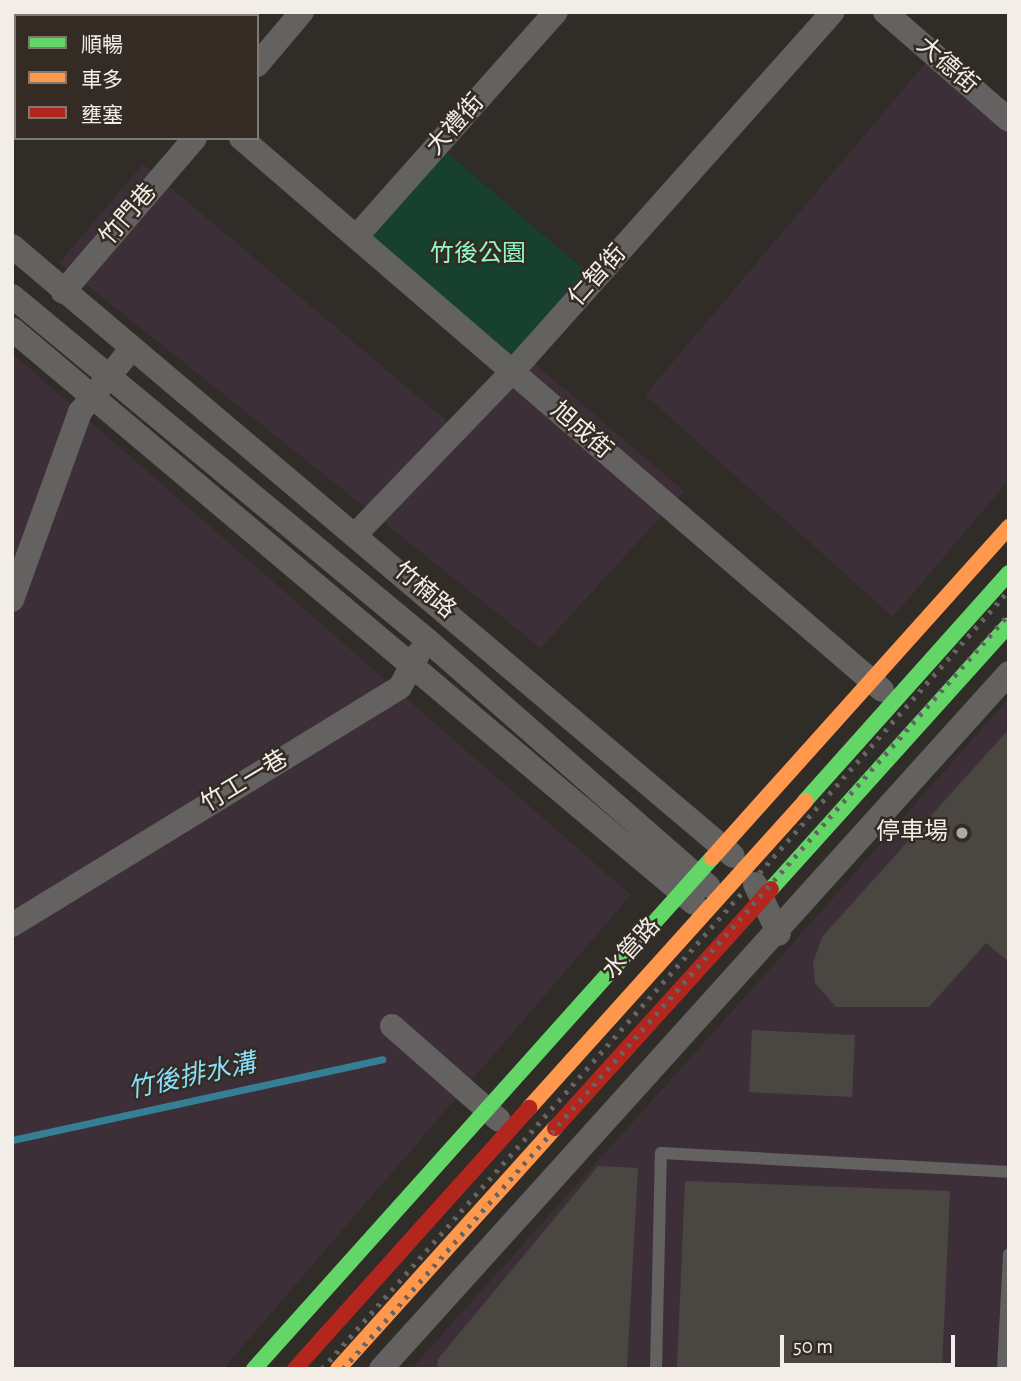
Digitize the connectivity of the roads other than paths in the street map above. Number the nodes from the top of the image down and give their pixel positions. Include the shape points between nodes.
1 (302, 12) edge
2 (556, 12) edge
3 (833, 12) edge
4 (885, 12) edge
5 (259, 63) edge
6 (1009, 120) edge
7 (193, 140) edge
8 (243, 140) edge
9 (356, 237) junction
10 (12, 246) edge
11 (63, 292) junction
12 (12, 296) edge
13 (12, 329) edge
14 (132, 348) junction
15 (512, 372) junction
16 (107, 379) junction
17 (90, 400) junction
18 (1009, 527) edge
19 (356, 534) junction
20 (1009, 573) edge
21 (12, 600) edge
22 (443, 607) junction
23 (1009, 625) edge
24 (426, 639) junction
25 (411, 666) junction
26 (1009, 673) edge
27 (870, 680) junction
28 (895, 702) junction
29 (922, 723) junction
30 (721, 848) junction
31 (745, 865) junction
32 (688, 885) junction
33 (762, 899) junction
34 (712, 903) junction
35 (743, 920) junction
36 (12, 925) edge
37 (779, 934) junction
38 (392, 1026) dead end
39 (488, 1110) junction
40 (512, 1132) junction
41 (1009, 1172) edge
42 (1009, 1254) edge
43 (254, 1369) edge
44 (295, 1369) edge
45 (338, 1369) edge
46 (381, 1369) edge
47 (656, 1369) edge
48 (1003, 1369) edge

1 - 5 street
2 - 9 street, 大禮街
3 - 15 street, 仁智街
4 - 6 street, 大德街
7 - 11 street, 竹門巷
8 - 9 street, 旭成街
9 - 15 street, 旭成街
10 - 11 street, 竹楠路
11 - 14 street, 竹楠路
12 - 16 street, 竹楠路
13 - 17 street, 竹楠路
14 - 16 street
14 - 19 street, 竹楠路
15 - 19 street, 仁智街
15 - 27 street, 旭成街
16 - 17 street
16 - 24 street, 竹楠路
17 - 21 street via 80,412
17 - 25 street, 竹楠路
18 - 27 street, 水管路
19 - 22 street, 竹楠路
20 - 28 street, 水管路
22 - 24 street, 竹工一巷
22 - 30 street, 竹楠路
23 - 29 street
24 - 25 street, 竹工一巷
24 - 32 street, 竹楠路
25 - 32 street, 竹楠路
25 - 36 street, 竹工一巷 via 400,687
26 - 37 street
27 - 28 street, 旭成街
27 - 30 street, 水管路
28 - 29 street, 旭成街
28 - 31 street, 水管路
29 - 33 street
30 - 31 street, 竹楠路
30 - 32 street, 水管路
31 - 33 street, 竹楠路
31 - 34 street, 水管路
32 - 34 street, 竹楠路
32 - 39 street, 水管路
33 - 35 street
33 - 37 street, 竹楠路
34 - 35 street, 竹楠路
34 - 40 street, 水管路
35 - 37 street, 竹楠路
35 - 45 street
37 - 46 street
38 - 39 street
39 - 40 street
39 - 43 street, 水管路
40 - 44 street, 水管路
41 - 47 lane via 661,1153
42 - 48 lane

